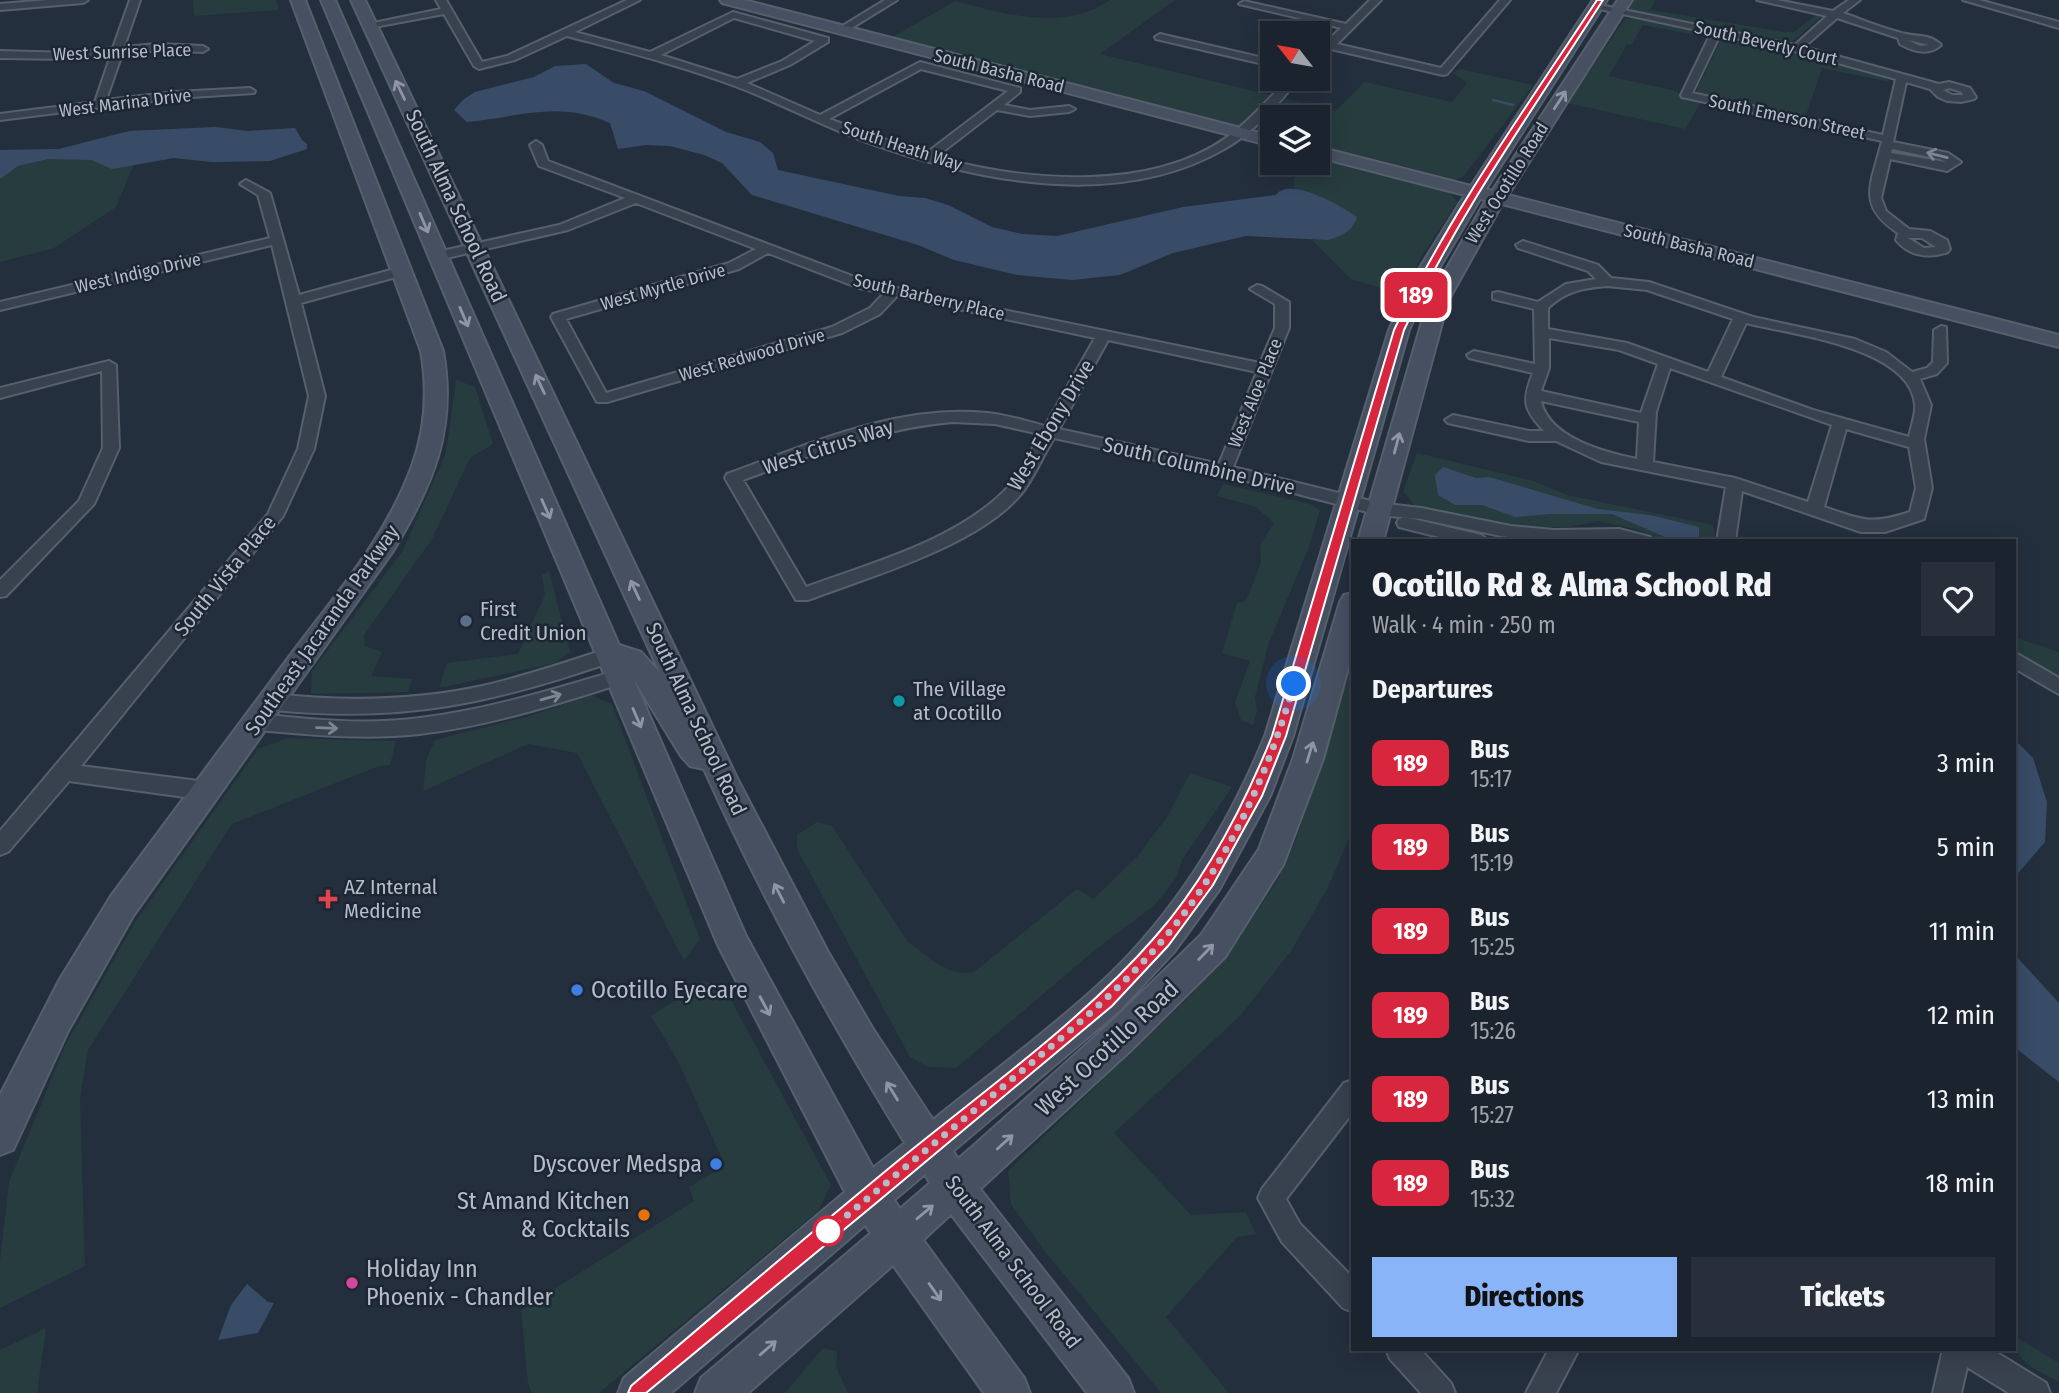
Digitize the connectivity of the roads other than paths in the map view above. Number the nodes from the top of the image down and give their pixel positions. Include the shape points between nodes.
1 (83, 0) edge
2 (135, 0) edge
3 (298, 0) edge
4 (328, 0) edge
5 (358, 0) edge
6 (441, 0) edge
7 (635, 0) edge
8 (727, 0) edge
9 (1376, 0) edge
10 (1504, 0) edge
11 (1762, 0) edge
12 (1855, 0) edge
13 (1968, 0) edge
14 (19, 1) edge
15 (886, 1) edge
16 (605, 2) dead end
17 (1246, 2) edge
18 (1597, 4) edge
19 (0, 5) edge
20 (622, 6) junction
21 (1621, 6) edge
22 (446, 11) junction
23 (1835, 14) junction
24 (369, 25) junction
25 (2059, 25) edge
26 (1348, 27) junction
27 (841, 30) junction
28 (1717, 31) junction
29 (569, 33) junction
30 (1160, 37) dead end
31 (1906, 37) dead end
32 (1330, 45) edge
33 (1330, 46) edge
34 (1797, 48) junction
35 (203, 49) dead end
36 (117, 52) junction
37 (0, 55) edge
38 (651, 56) junction
39 (1260, 60) edge
40 (1902, 78) junction
41 (737, 83) junction
42 (1936, 87) dead end
43 (1282, 91) edge
44 (250, 92) dead end
45 (99, 106) junction
46 (998, 107) junction
47 (1069, 109) dead end
48 (0, 117) edge
49 (820, 119) junction
50 (1239, 132) junction
51 (1260, 138) edge
52 (536, 145) dead end
53 (1887, 146) junction
54 (1330, 155) edge
55 (928, 157) junction
56 (246, 184) dead end
57 (1475, 193) junction
58 (1496, 198) junction
59 (632, 199) junction
60 (1906, 233) dead end
61 (276, 240) junction
62 (1523, 245) dead end
63 (476, 247) junction
64 (765, 249) junction
65 (438, 256) junction
66 (402, 271) junction
67 (1607, 282) junction
68 (1257, 289) dead end
69 (893, 292) junction
70 (1498, 296) dead end
71 (294, 301) junction
72 (0, 306) edge
73 (1541, 307) junction
74 (1741, 317) junction
75 (1941, 330) dead end
76 (1541, 332) junction
77 (1104, 335) junction
78 (2059, 341) edge
79 (1474, 355) dead end
80 (1666, 362) junction
81 (1266, 369) junction
82 (1541, 370) junction
83 (1909, 378) junction
84 (1712, 380) junction
85 (0, 393) edge
86 (1532, 394) junction
87 (601, 399) joint
88 (1645, 419) junction
89 (1453, 420) dead end
90 (1840, 423) junction
91 (1049, 432) junction
92 (1558, 436) junction
93 (1917, 443) junction
94 (1645, 465) junction
95 (1224, 470) junction
96 (1735, 483) junction
97 (1348, 501) junction
98 (1815, 508) junction
99 (1379, 509) junction
100 (1885, 526) junction
101 (1371, 539) edge
102 (1473, 539) edge
103 (1639, 539) edge
104 (1726, 539) edge
105 (1895, 539) edge
106 (0, 591) edge
107 (802, 594) joint
108 (1351, 609) edge
109 (2016, 660) edge
110 (615, 666) junction
111 (2059, 687) edge
112 (266, 712) junction
113 (1273, 749) junction
114 (64, 772) junction
115 (726, 785) junction
116 (206, 792) junction
117 (0, 846) edge
118 (1252, 887) junction
119 (1351, 1095) edge
120 (0, 1138) edge
121 (929, 1148) junction
122 (955, 1188) junction
123 (868, 1197) junction
124 (896, 1236) junction
125 (1351, 1296) edge
126 (1403, 1351) edge
127 (1564, 1351) edge
128 (1957, 1351) edge
129 (1967, 1351) edge
130 (639, 1393) edge
131 (716, 1393) edge
132 (1009, 1393) edge
133 (1113, 1393) edge
134 (1441, 1393) edge
135 (1540, 1393) edge
136 (1947, 1393) edge
137 (2036, 1393) edge

1 - 14 street
2 - 36 street
3 - 66 main road, Southeast Jacaranda Parkway
4 -> 65 main road, South Alma School Road
5 - 24 main road, South Alma School Road
6 - 22 street
7 - 20 street
8 - 27 main road, South Basha Road
9 - 26 street
10 - 33 street via 1443,72
11 - 23 street
12 - 23 street
13 - 25 street
14 - 19 street
15 - 27 street
16 - 20 street
17 - 26 street
18 - 21 street, South Beverly Court
18 - 57 main road, West Ocotillo Road
20 - 29 street
21 - 28 street, South Beverly Court
58 -> 21 main road, West Ocotillo Road
22 - 24 street
22 - 29 street via 479,65 511,58
23 - 31 street
23 - 34 street
63 -> 24 main road, South Alma School Road
26 - 32 street
27 - 50 main road, South Basha Road
28 - 34 street, South Beverly Court
28 - 53 street, South Emerson Street via 1686,94
29 - 38 street, South Heath Way
30 - 39 street
34 - 40 street, South Beverly Court
35 - 36 street, West Sunrise Place
36 - 37 street, West Sunrise Place
36 - 45 street
38 - 41 street, South Heath Way
38 - 41 street via 733,15 824,40 786,63
40 - 42 street, South Beverly Court
40 - 53 street
41 - 49 street, South Heath Way
43 - 50 street, South Heath Way
44 - 45 street, West Marina Drive via 176,95
45 - 48 street, West Marina Drive
46 - 47 street via 1030,113
46 - 49 street via 1016,90 920,65
46 - 55 street
49 - 55 street, South Heath Way
50 - 51 main road, South Basha Road
50 - 55 street, South Heath Way via 1219,148 1166,170 1112,179 1045,181
52 - 59 street, South Barberry Place via 543,163
53 - 60 street via 1875,202 1884,218
54 - 57 main road, South Basha Road
56 - 61 street, South Vista Place via 264,193
57 - 58 main road, South Basha Road
57 - 97 main road, West Ocotillo Road via 1424,277 1399,330
58 - 78 main road, South Basha Road
99 -> 58 main road, West Ocotillo Road via 1438,301
59 - 63 street via 579,223
59 - 64 street, South Barberry Place
61 - 71 street, South Vista Place
61 - 72 street, West Indigo Drive
62 - 67 street via 1593,268
63 - 65 street
115 -> 63 main road, South Alma School Road
64 - 69 street, South Barberry Place
64 - 87 street, West Myrtle Drive via 734,266 558,317
65 -> 110 main road, South Alma School Road
66 - 71 street
66 - 112 main road, Southeast Jacaranda Parkway via 435,363 438,413 434,433 416,485 391,535
67 - 73 street via 1559,290
67 - 74 street via 1649,286
68 - 81 street, West Aloe Place via 1282,302 1282,328
69 - 77 street, South Barberry Place
69 - 87 street, West Redwood Drive via 875,311 837,330
70 - 73 street
71 - 114 street, South Vista Place via 317,396 306,449 275,516
73 - 76 street
74 - 83 street via 1850,342 1881,355
74 - 84 street
75 - 83 street via 1940,363 1932,371
76 - 80 street via 1622,346
76 - 82 street
77 - 81 street, South Barberry Place
77 - 91 street, West Ebony Drive
79 - 82 street
80 - 84 street
80 - 88 street
81 - 95 street, West Aloe Place
82 - 86 street
83 - 93 street via 1923,405
84 - 90 street
85 - 106 street via 109,365 110,448 86,505
86 - 88 street
86 - 92 street via 1536,414
88 - 94 street
89 - 92 street via 1529,436
90 - 93 street
90 - 98 street
91 - 95 street, South Columbine Drive
91 - 107 street, West Ebony Drive via 1018,487 979,522 905,557
91 - 107 street, West Citrus Way via 986,418 928,419 883,426 733,478
92 - 94 street via 1607,458
93 - 100 street via 1924,488 1919,516
94 - 96 street
95 - 97 street, South Columbine Drive
96 - 98 street
96 - 104 street
97 - 99 street, South Columbine Drive
97 - 113 main road, West Ocotillo Road
98 - 100 street via 1861,526
99 - 101 main road, West Ocotillo Road
99 - 102 street via 1401,522
99 - 103 street via 1405,509 1539,535 1620,533
100 - 105 street
118 -> 108 main road, West Ocotillo Road via 1272,855 1308,759
109 - 111 street
110 - 112 street via 504,711 418,726 334,728
110 - 115 main road via 625,656 633,660 689,746
110 -> 123 main road, South Alma School Road via 734,945
112 - 116 main road, Southeast Jacaranda Parkway
113 - 118 main road via 1283,765 1282,773 1258,837
113 - 121 main road, West Ocotillo Road via 1255,796 1208,880 1162,941 1107,1000
114 - 116 street
114 - 117 street, South Vista Place
121 -> 115 main road, South Alma School Road via 816,963
116 - 120 main road, Southeast Jacaranda Parkway via 87,960 29,1070
122 -> 118 main road, West Ocotillo Road via 1213,946
119 - 125 street via 1271,1198 1292,1233
121 - 122 main road, South Alma School Road
121 - 123 main road, West Ocotillo Road
124 -> 122 main road, West Ocotillo Road
122 - 133 main road, South Alma School Road
123 - 124 main road, South Alma School Road
123 - 130 main road, West Ocotillo Road
131 -> 124 main road, West Ocotillo Road
124 -> 132 main road, South Alma School Road
126 - 134 street
127 - 135 street
128 - 136 street
129 - 137 street

